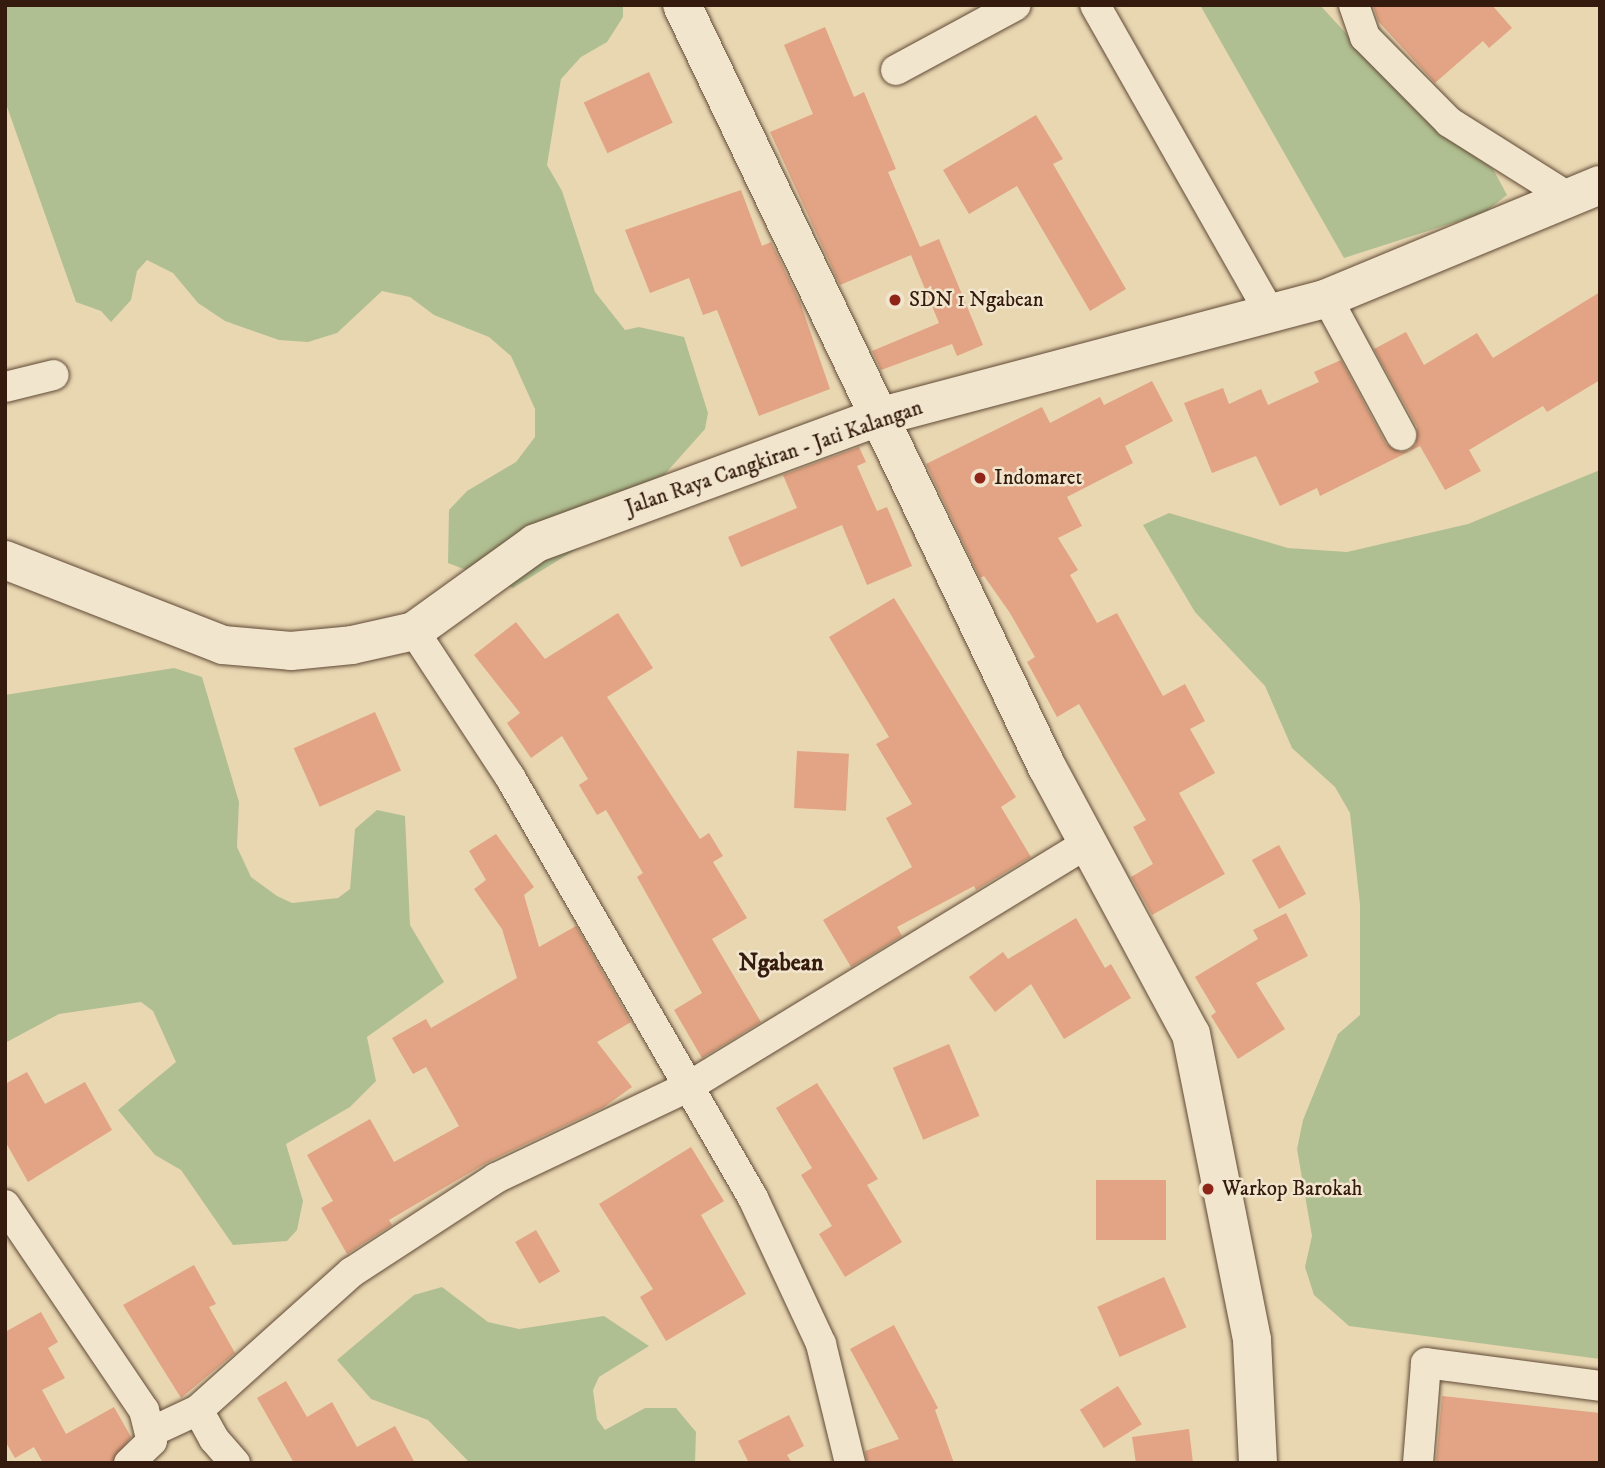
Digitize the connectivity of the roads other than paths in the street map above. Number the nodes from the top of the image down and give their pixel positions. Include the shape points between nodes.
1 (682, 5) edge
2 (1016, 5) edge
3 (1095, 5) edge
4 (1354, 5) edge
5 (896, 70) dead end
6 (1584, 191) edge
7 (1327, 298) junction
8 (1270, 313) junction
9 (54, 375) dead end
10 (5, 387) edge
11 (878, 417) junction
12 (1401, 435) dead end
13 (5, 559) edge
14 (414, 631) junction
15 (1087, 843) junction
16 (688, 1087) junction
17 (5, 1205) edge
18 (1600, 1386) edge
19 (198, 1410) junction
20 (152, 1431) junction
21 (129, 1463) edge
22 (235, 1463) edge
23 (850, 1463) edge
24 (1258, 1463) edge
25 (1418, 1463) edge

1 - 11 street
2 - 5 street
3 - 8 street
4 - 6 street via 1366,37 1449,122
6 - 7 street, Jalan Raya Cangkiran - Jati Kalangan
7 - 8 street, Jalan Raya Cangkiran - Jati Kalangan
7 - 12 street
8 - 11 street, Jalan Raya Cangkiran - Jati Kalangan
9 - 10 street
11 - 14 street, Jalan Raya Cangkiran - Jati Kalangan via 536,542
11 - 15 street
13 - 14 street, Jalan Raya Cangkiran - Jati Kalangan via 223,645 291,651 352,645
14 - 16 street via 510,777
15 - 16 street
15 - 24 street via 1191,1034 1252,1340
16 - 19 street via 496,1178 411,1233 352,1272
16 - 23 street via 794,1279 821,1344
17 - 20 street via 144,1410
18 - 25 street via 1426,1363
19 - 20 street
19 - 22 street
20 - 21 street via 148,1450

